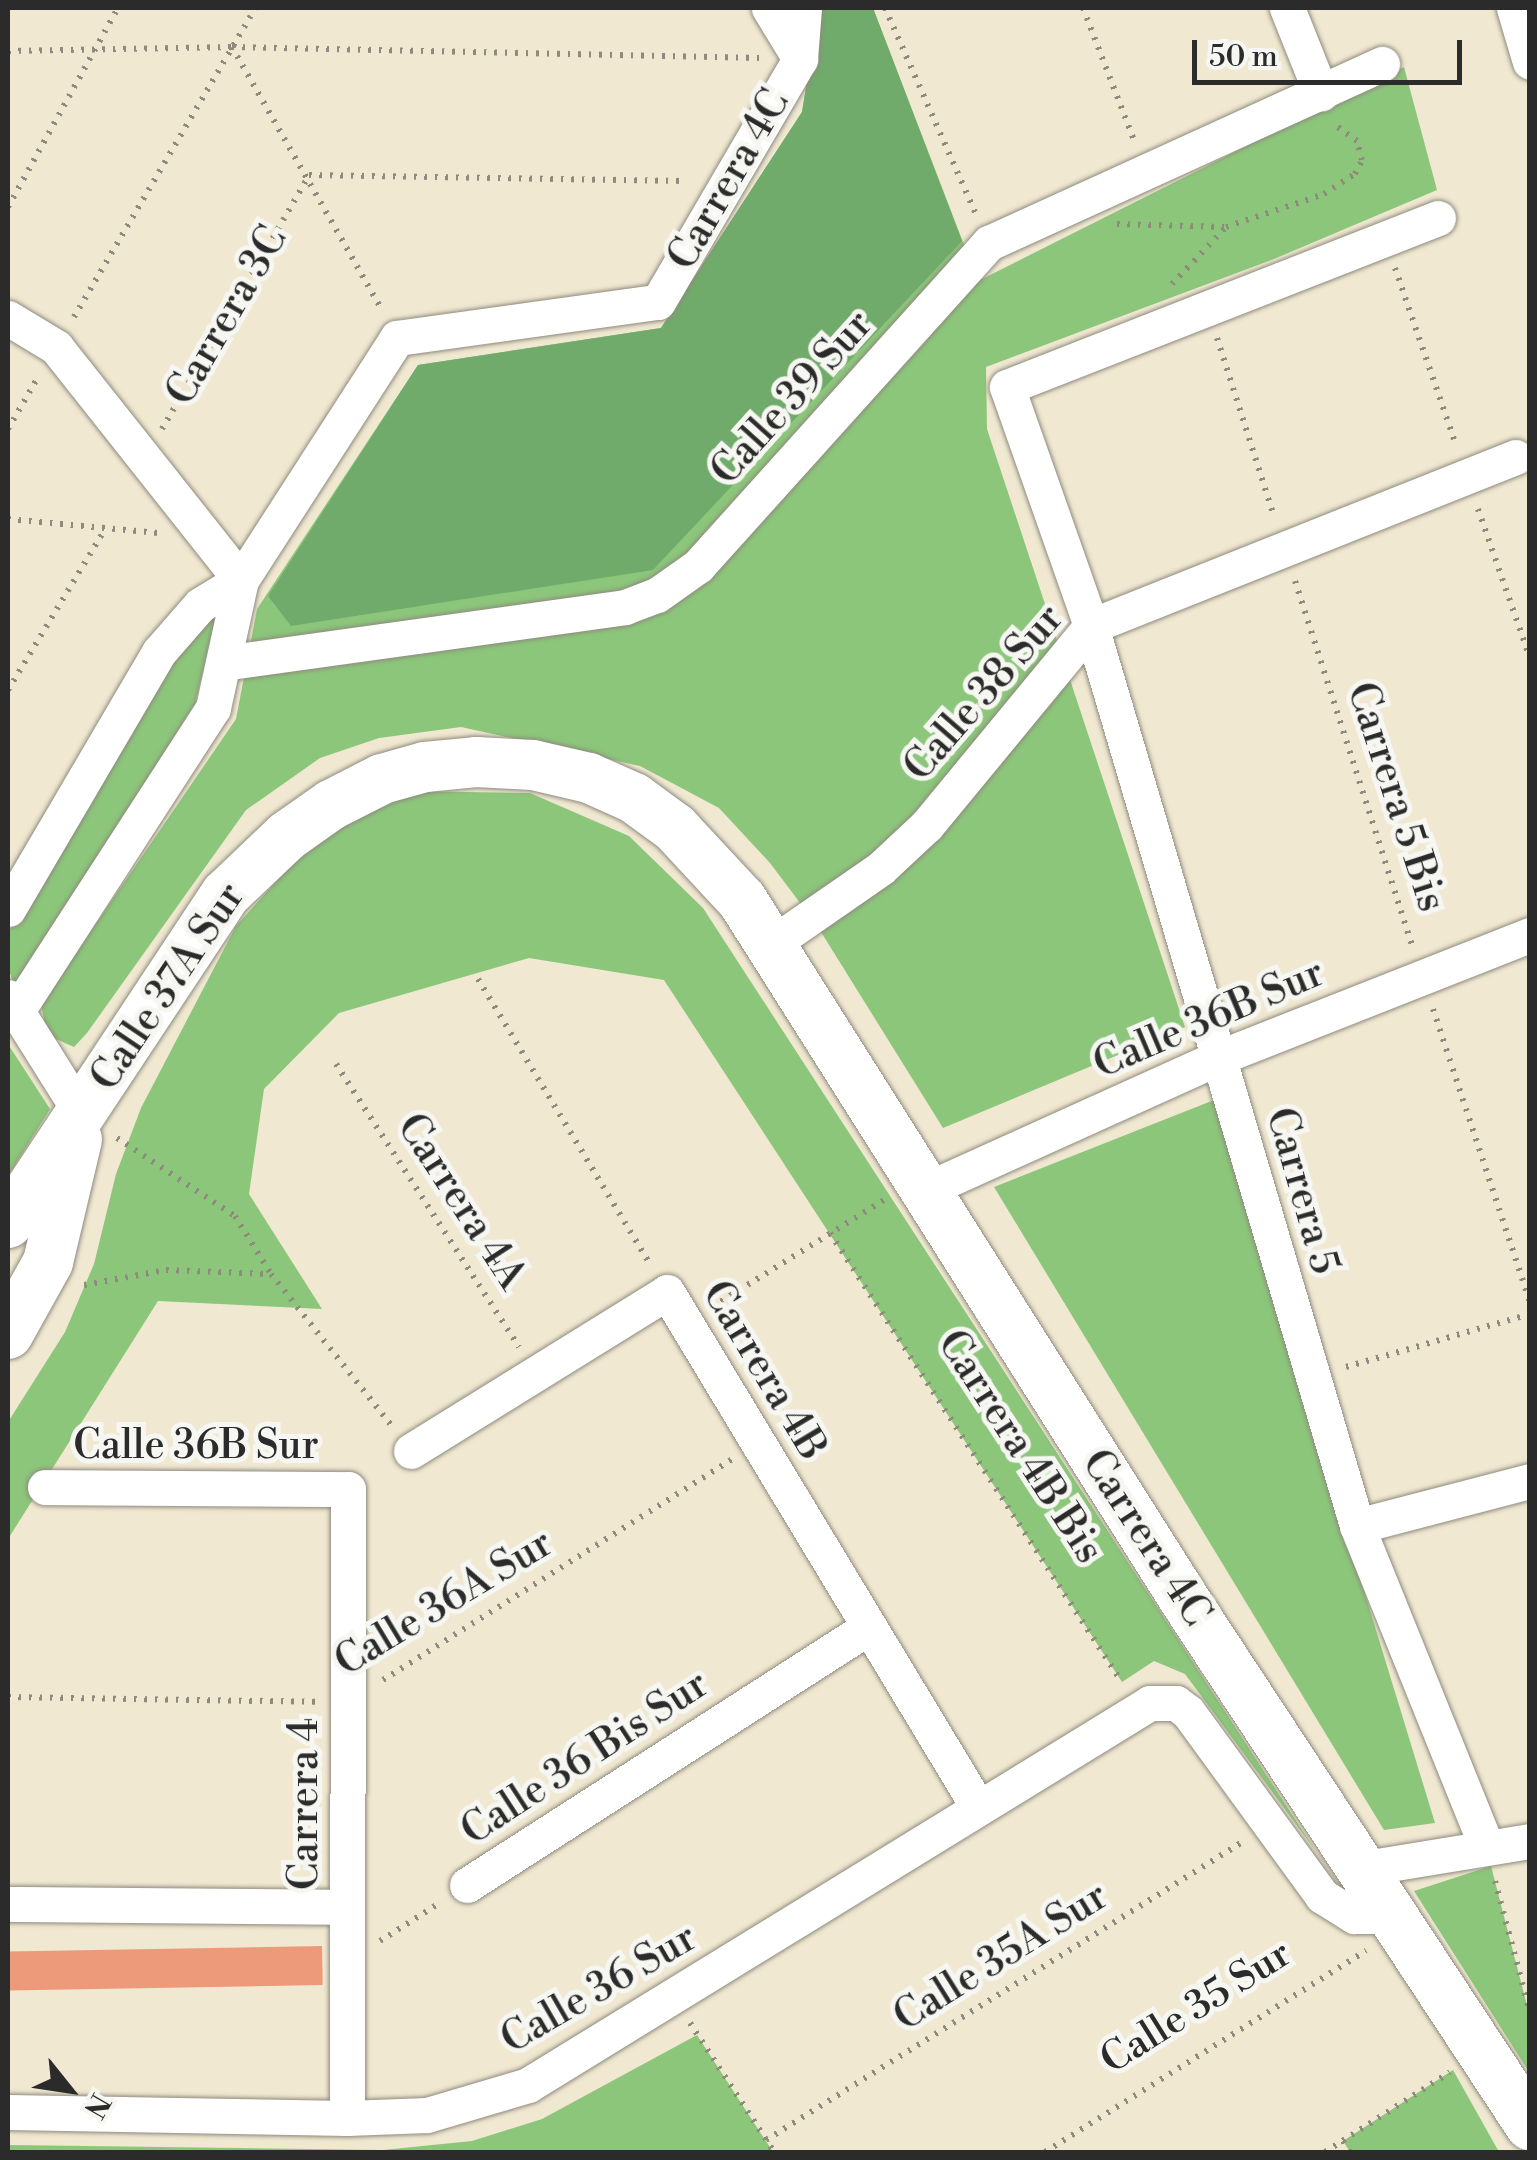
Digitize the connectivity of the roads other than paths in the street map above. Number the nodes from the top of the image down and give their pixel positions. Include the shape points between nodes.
1 (769, 8) edge
2 (804, 8) edge
3 (1288, 8) edge
4 (1514, 8) edge
5 (800, 59) junction
6 (1530, 62) edge
7 (1382, 64) dead end
8 (1321, 93) junction
9 (1438, 218) dead end
10 (8, 318) edge
11 (1516, 458) dead end
12 (241, 580) junction
13 (1091, 626) junction
14 (222, 663) junction
15 (8, 910) edge
16 (1530, 935) edge
17 (770, 945) junction
18 (12, 1004) edge
19 (1220, 1058) junction
20 (95, 1124) junction
21 (912, 1191) junction
22 (8, 1224) edge
23 (8, 1334) edge
24 (411, 1451) road end
25 (1530, 1481) edge
26 (44, 1487) dead end
27 (348, 1489) joint
28 (1357, 1526) junction
29 (869, 1627) junction
30 (978, 1807) junction
31 (1530, 1840) edge
32 (1486, 1846) junction
33 (1365, 1868) junction
34 (467, 1885) road end
35 (8, 1904) edge
36 (347, 1907) junction
37 (1385, 1931) junction
38 (8, 2112) edge
39 (348, 2118) junction
40 (1530, 2125) edge

1 - 5 street, Carrera 4C
2 - 5 street, Carrera 4C
3 - 8 street
4 - 6 street
5 - 12 street, Carrera 4C via 658,302 396,338
7 - 8 street, Calle 39 Sur
8 - 14 street, Calle 39 Sur via 989,243 698,566 657,595 625,607
9 - 13 street, Carrera 5 via 1008,387
10 - 12 street via 56,348
11 - 13 street, Calle 38 Sur
12 - 14 street
12 - 15 street via 200,605 159,652
13 - 17 street, Calle 38 Sur via 927,825 881,868
13 - 19 street, Carrera 5
14 - 18 street via 212,708
16 - 19 street, Calle 36B Sur
17 - 20 main road, Calle 37A Sur via 713,867 634,798 589,778 532,765 425,767 331,804 242,876 210,917
17 - 21 main road, Carrera 4C
18 - 20 street
19 - 21 street, Calle 36B Sur
19 - 28 street, Carrera 5
20 - 22 main road, Calle 37A Sur
20 - 23 main road via 48,1262
21 - 33 main road, Carrera 4C
24 - 29 street, Carrera 4B via 667,1292
25 - 28 street
26 - 27 street, Calle 36B Sur
27 - 36 street, Carrera 4
28 - 32 street, Carrera 5
29 - 30 street, Carrera 4B
29 - 34 street, Calle 36 Bis Sur
30 - 37 street, Calle 36 Sur via 1150,1704 1188,1712 1322,1896
30 - 39 street, Calle 36 Sur via 528,2085 427,2114
31 - 32 street
32 - 33 street
33 - 37 main road, Carrera 4C
35 - 36 street
36 - 39 street, Carrera 4
37 - 40 main road, Carrera 4C
38 - 39 street, Calle 36 Sur

